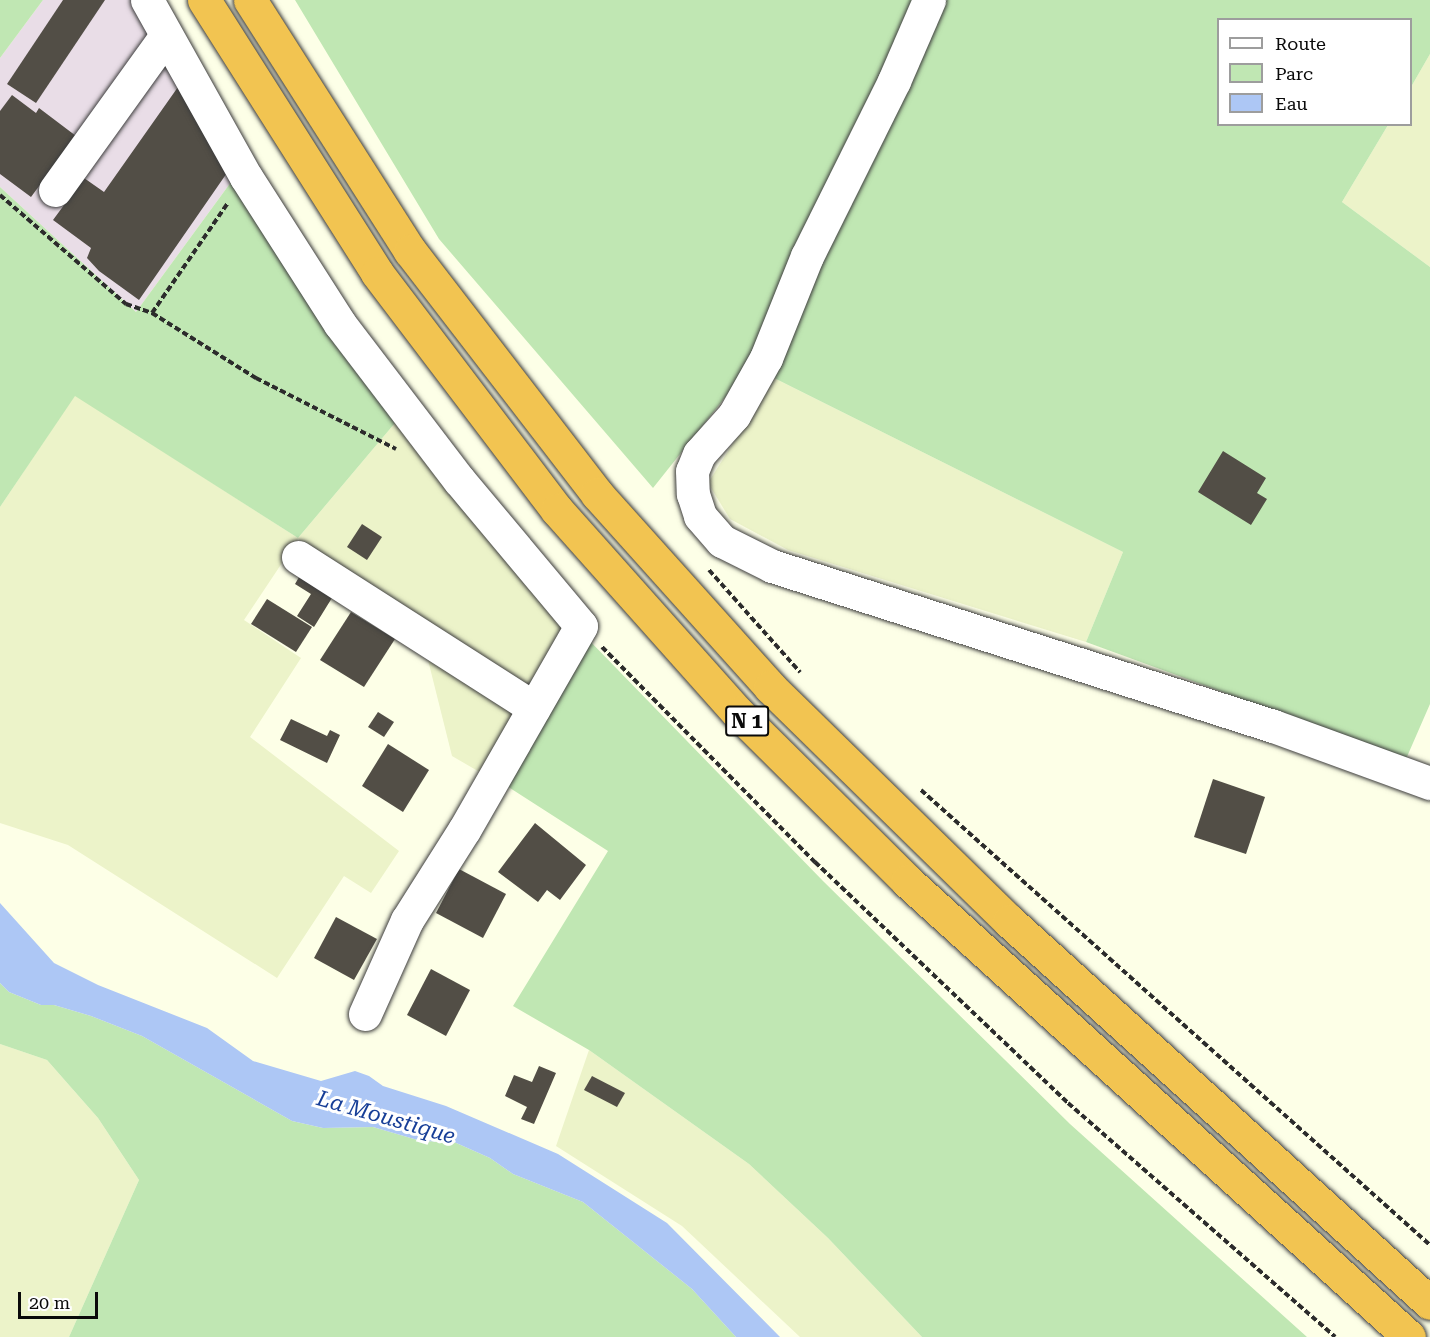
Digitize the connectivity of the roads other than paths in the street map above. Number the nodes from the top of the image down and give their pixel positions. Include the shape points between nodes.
1 (147, 0) edge
2 (204, 0) edge
3 (250, 0) edge
4 (929, 0) edge
5 (165, 37) junction
6 (55, 190) dead end
7 (298, 557) dead end
8 (534, 708) junction
9 (1430, 783) edge
10 (365, 1014) dead end
11 (1430, 1303) edge
12 (1409, 1337) edge

1 - 5 street
2 - 12 highway, N 1 via 377,273 557,510 738,713 907,881
3 - 11 highway, N 1 via 410,251 597,494 770,687 1009,921
4 - 9 street via 894,81 807,256 766,358 734,415 699,454 692,471 693,494 700,516 722,541 772,566 1273,726
5 - 6 street
5 - 8 street via 246,177 340,324 459,480 581,626
7 - 8 street
8 - 10 street via 407,921

